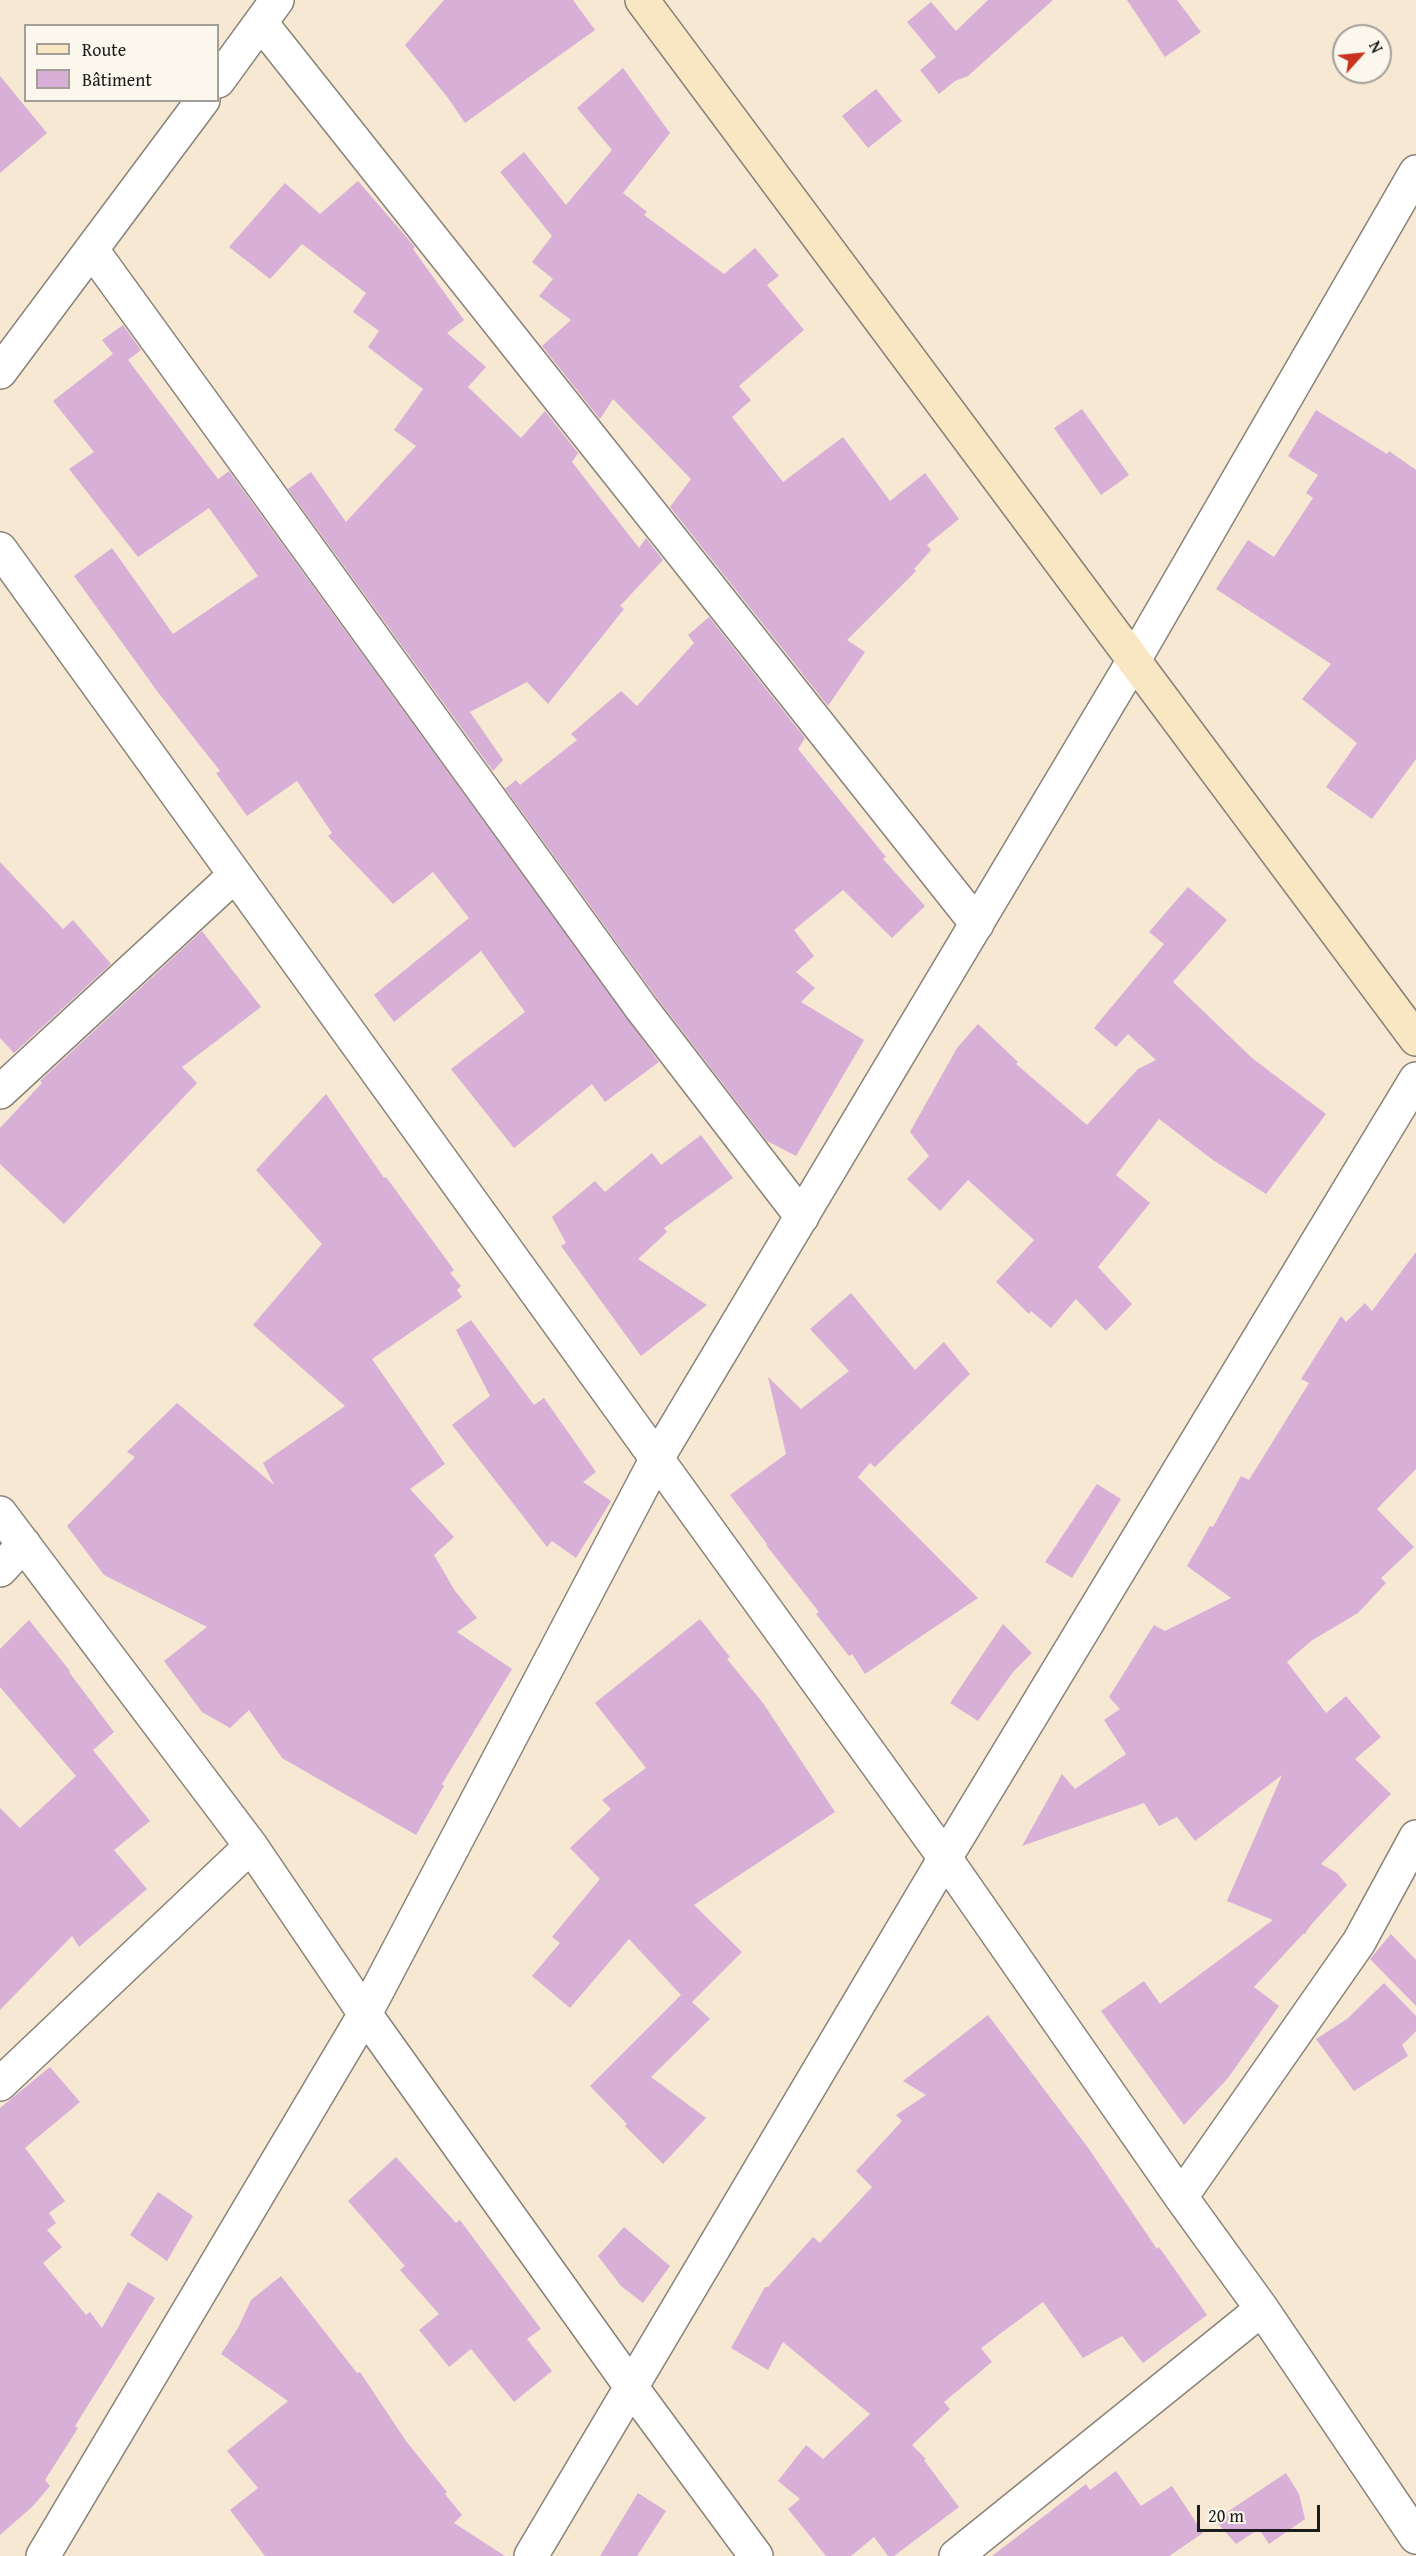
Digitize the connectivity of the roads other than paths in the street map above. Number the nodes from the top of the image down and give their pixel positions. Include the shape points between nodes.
1 (642, 0) edge
2 (269, 11) edge
3 (219, 80) edge
4 (202, 102) edge
5 (1416, 172) edge
6 (92, 250) junction
7 (0, 372) edge
8 (0, 549) edge
9 (1134, 660) junction
10 (235, 875) junction
11 (977, 924) junction
12 (1416, 1039) edge
13 (1416, 1079) edge
14 (0, 1092) edge
15 (802, 1217) junction
16 (656, 1460) junction
17 (0, 1513) edge
18 (24, 1544) junction
19 (0, 1570) edge
20 (1416, 1837) edge
21 (251, 1846) junction
22 (945, 1858) junction
23 (365, 2014) junction
24 (0, 2084) edge
25 (1181, 2197) junction
26 (1262, 2309) junction
27 (632, 2388) junction
28 (1416, 2537) edge
29 (43, 2556) edge
30 (531, 2556) edge
31 (756, 2556) edge
32 (956, 2556) edge

1 - 9 street
2 - 3 street
2 - 11 street
4 - 6 street
5 - 9 street
6 - 7 street
6 - 15 street via 642,1009
8 - 10 street
9 - 11 street
9 - 12 street
10 - 14 street
10 - 16 street
11 - 15 street
13 - 22 street
15 - 16 street
16 - 22 street
16 - 23 street
17 - 18 street
18 - 19 street
18 - 21 street
20 - 25 street via 1359,1942
21 - 23 street
21 - 24 street
22 - 25 street
22 - 27 street
23 - 27 street
23 - 29 street
25 - 26 street
26 - 28 street
26 - 32 street
27 - 30 street
27 - 31 street

